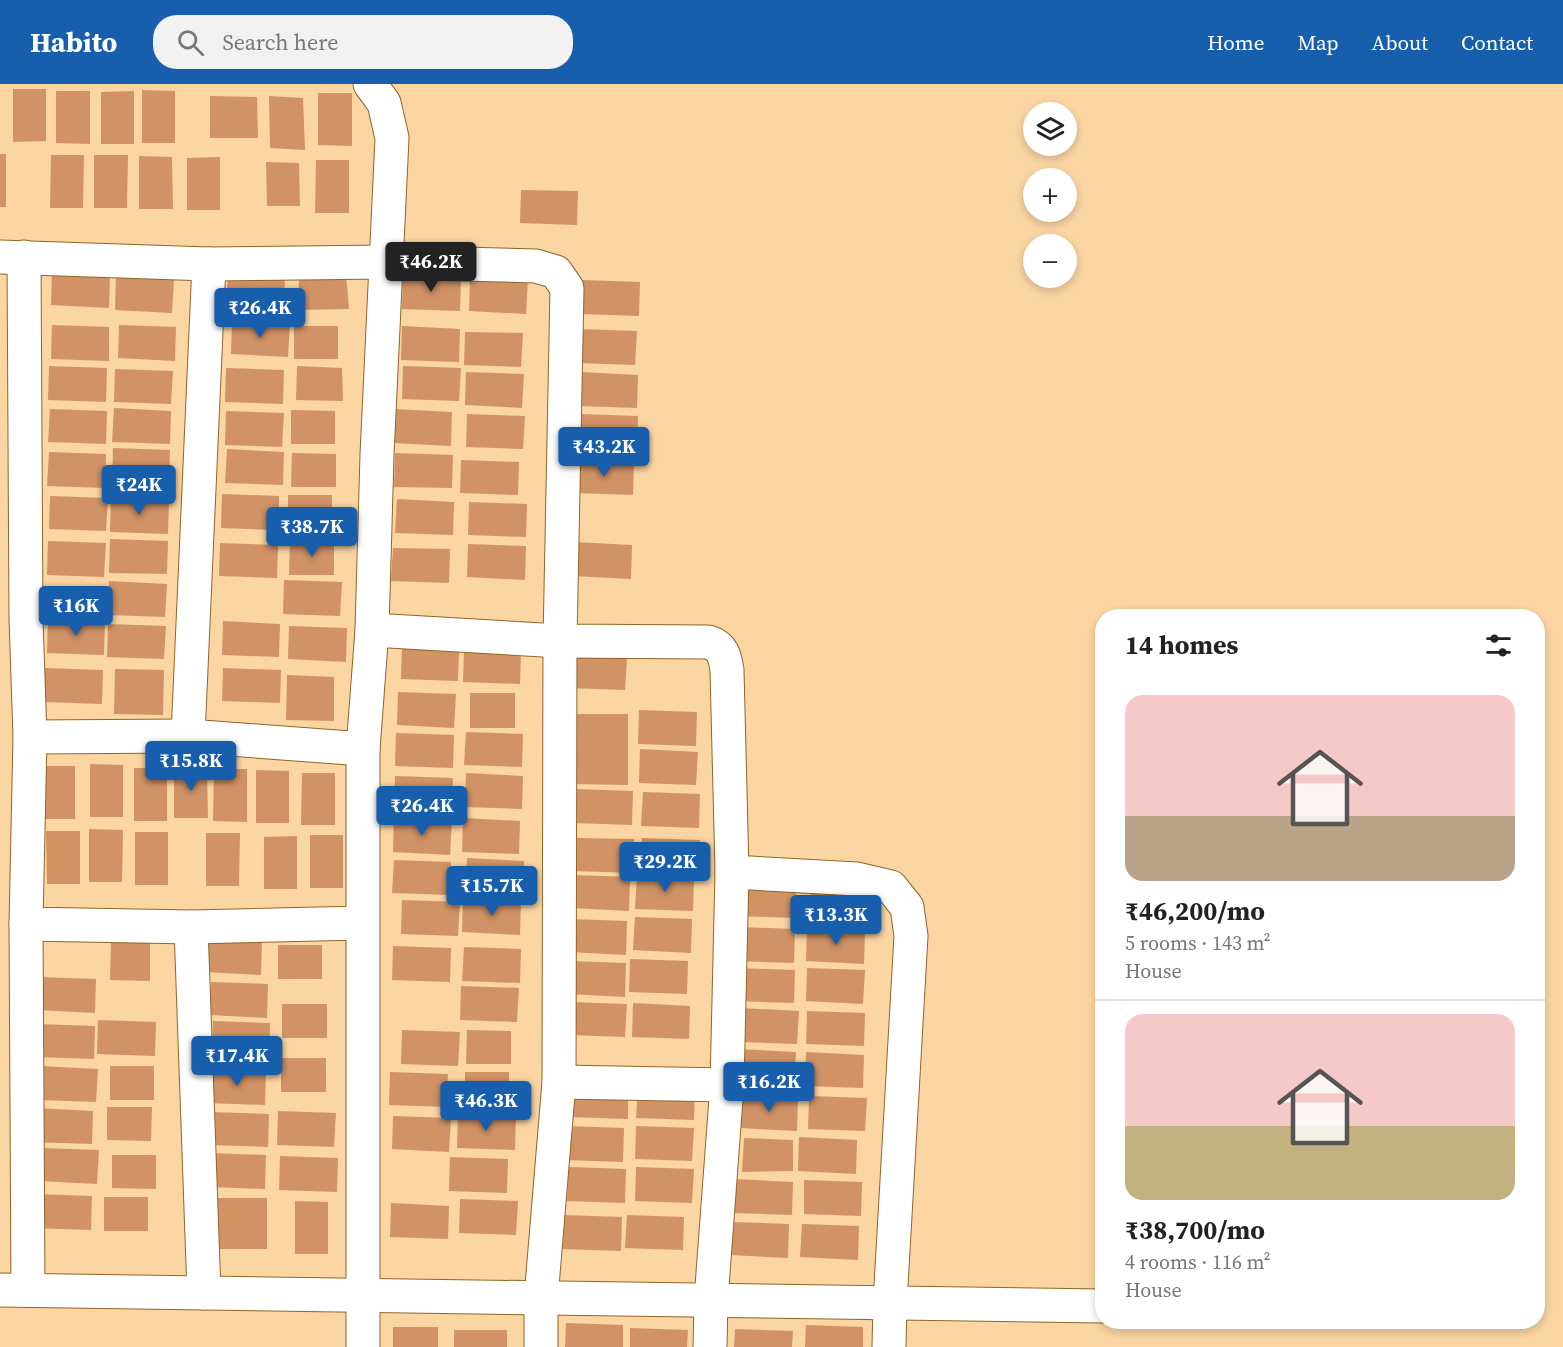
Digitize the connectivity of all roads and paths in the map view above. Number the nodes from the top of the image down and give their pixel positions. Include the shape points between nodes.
1 (370, 84) edge
2 (12, 257) edge
3 (386, 262) junction
4 (209, 264) junction
5 (13, 618) edge
6 (372, 630) junction
7 (560, 641) junction
8 (188, 736) junction
9 (30, 737) junction
10 (363, 749) junction
11 (732, 872) junction
12 (362, 923) junction
13 (26, 924) junction
14 (191, 927) junction
15 (13, 1051) edge
16 (559, 1082) junction
17 (727, 1085) junction
18 (14, 1141) edge
19 (14, 1290) edge
20 (204, 1293) junction
21 (362, 1295) junction
22 (541, 1298) junction
23 (711, 1300) junction
24 (890, 1303) junction
25 (1095, 1306) edge
26 (363, 1347) edge
27 (541, 1347) edge
28 (710, 1347) edge
29 (889, 1347) edge

1 - 3 street via 384,103 392,138
2 - 4 street
2 - 5 street
3 - 4 street
3 - 6 street
3 - 7 street via 536,266 556,272 567,288
4 - 8 street
5 - 9 street
6 - 7 street
6 - 10 street
7 - 11 street via 717,644 725,656 727,670
7 - 16 street
8 - 9 street
8 - 10 street
9 - 13 street
10 - 12 street
11 - 17 street
11 - 24 street via 857,879 891,886 907,907 911,936
12 - 14 street
12 - 21 street
13 - 14 street
13 - 15 street
14 - 20 street
15 - 18 street
16 - 17 street
16 - 22 street
17 - 23 street
18 - 19 street
19 - 20 street
20 - 21 street
21 - 22 street
21 - 26 street
22 - 23 street
22 - 27 street
23 - 24 street
23 - 28 street
24 - 25 street
24 - 29 street

